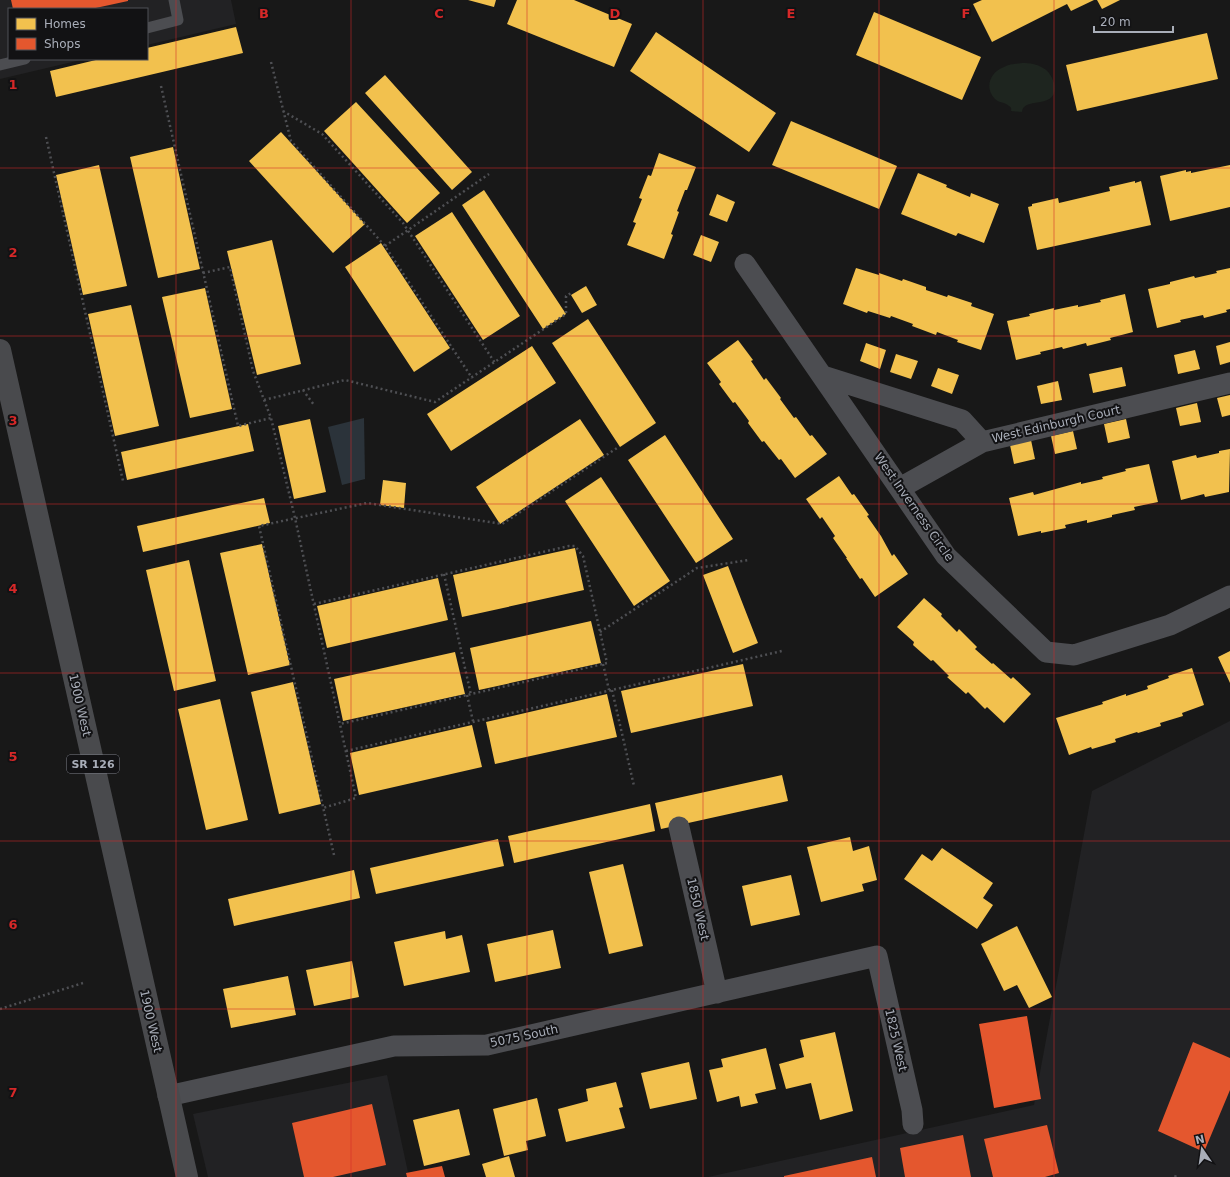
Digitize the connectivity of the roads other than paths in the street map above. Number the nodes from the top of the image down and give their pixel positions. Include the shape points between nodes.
1 (174, 0) edge
2 (148, 28) edge
3 (21, 60) edge
4 (0, 66) edge
5 (745, 264) dead end
6 (0, 350) edge
7 (823, 376) junction
8 (1230, 383) edge
9 (982, 442) junction
10 (900, 488) junction
11 (1230, 596) edge
12 (679, 826) dead end
13 (877, 956) joint
14 (717, 992) junction
15 (168, 1096) junction
16 (913, 1124) dead end
17 (187, 1177) edge

1 - 2 lane via 178,20
3 - 4 lane
5 - 7 street, West Inverness Circle
6 - 15 main road, 1900 West / SR 126
7 - 9 street, West Edinburgh Court via 962,420
7 - 10 street, West Inverness Circle
8 - 9 street, West Edinburgh Court
9 - 10 street
10 - 11 street, West Inverness Circle via 946,556 1046,652 1074,655 1170,625
12 - 14 street, 1850 West
13 - 14 street, 5075 South
13 - 16 street, 1825 West
14 - 15 street, 5075 South via 487,1045 394,1046
15 - 17 main road, 1900 West / SR 126

